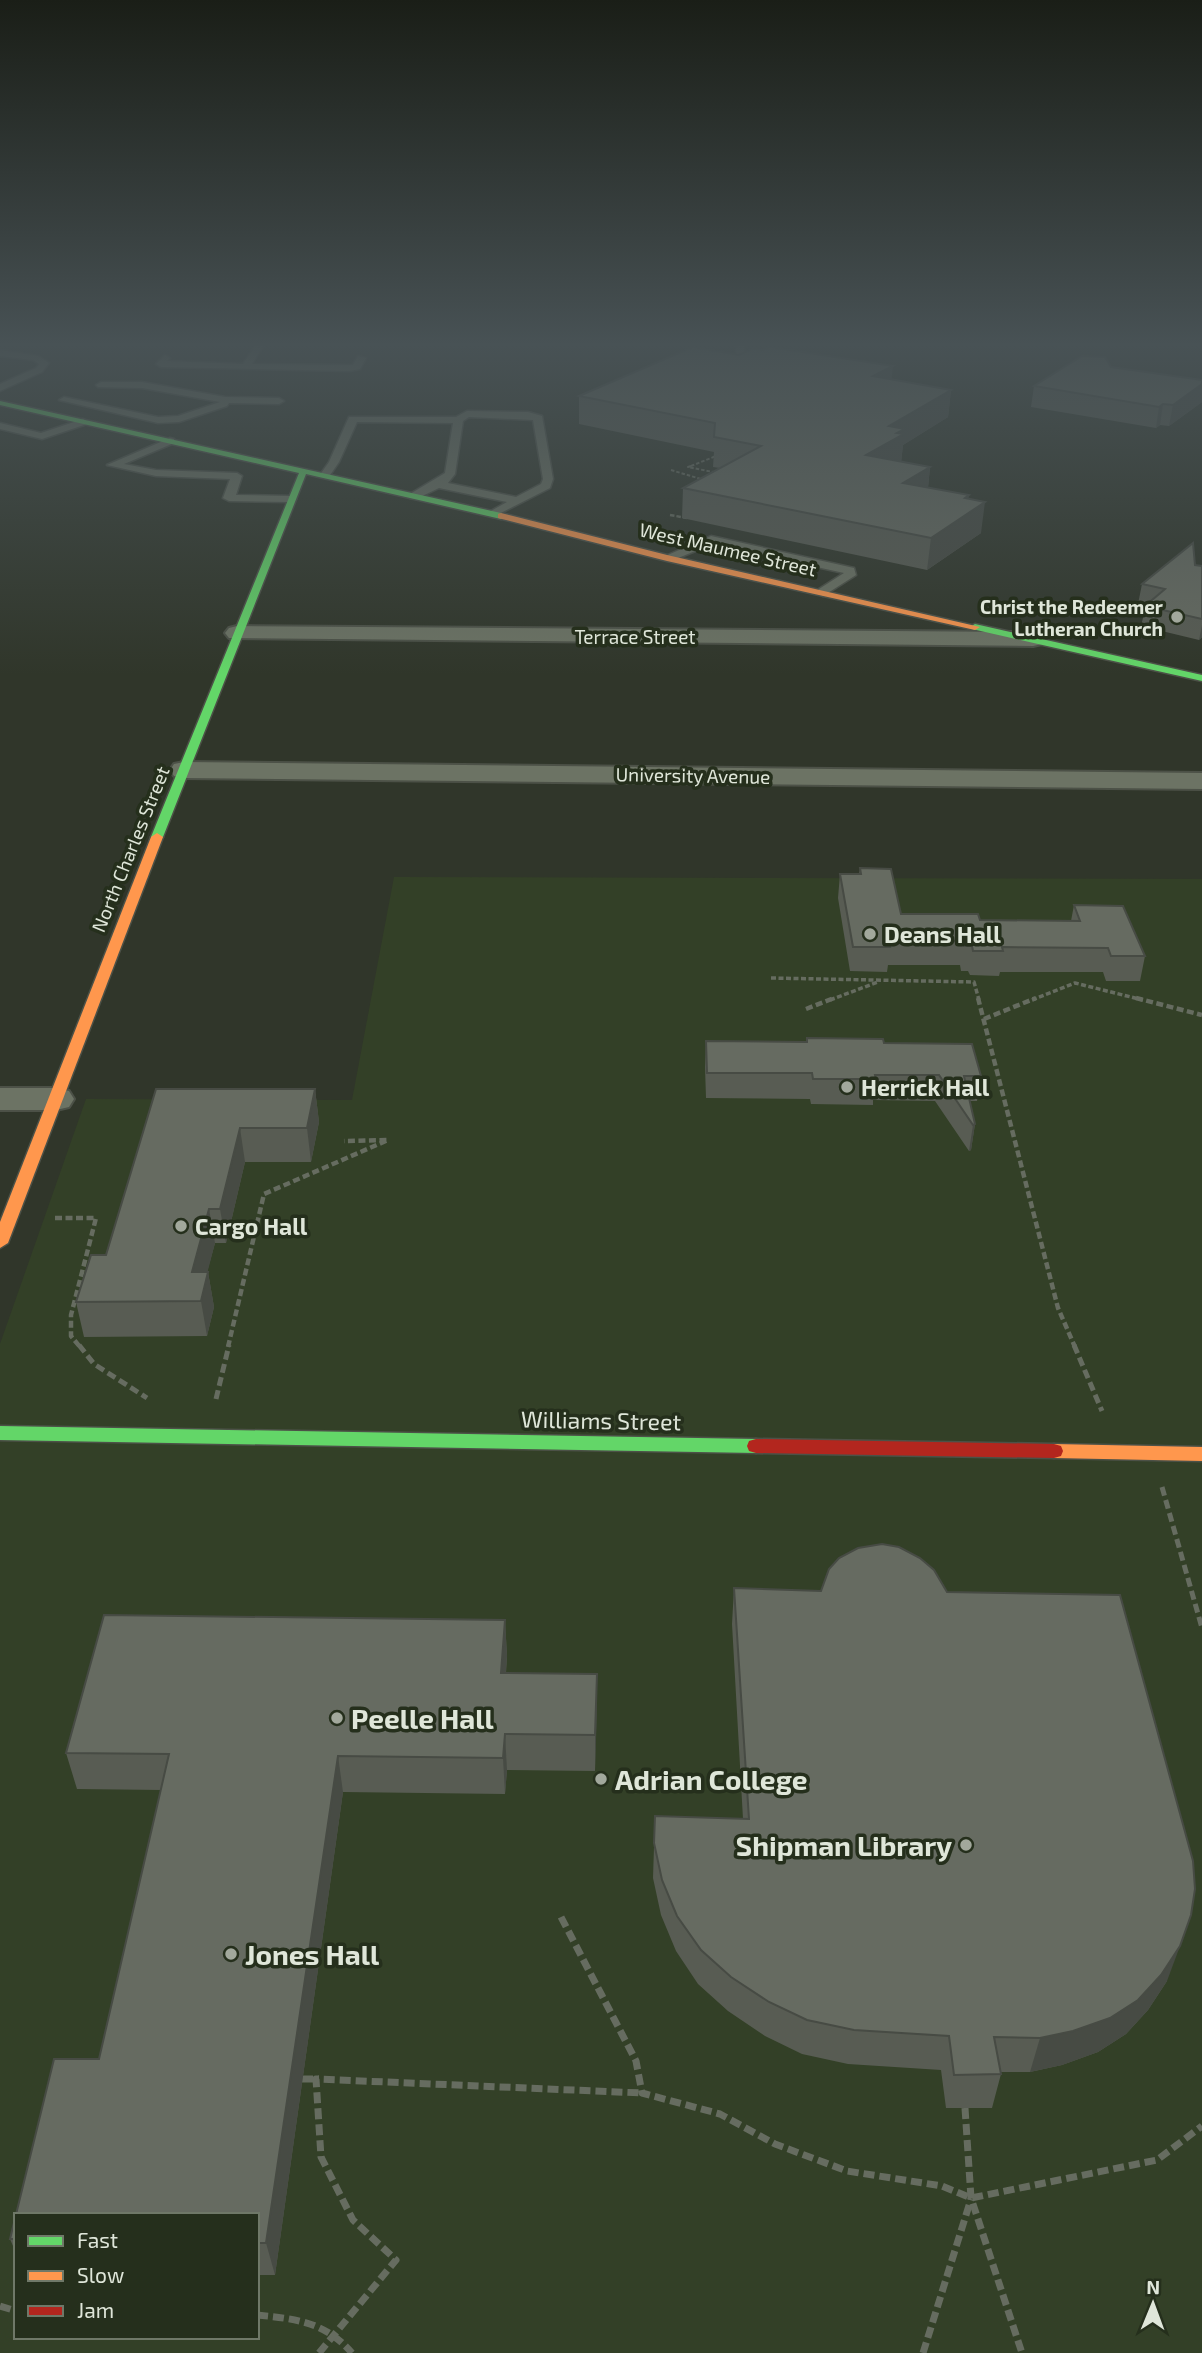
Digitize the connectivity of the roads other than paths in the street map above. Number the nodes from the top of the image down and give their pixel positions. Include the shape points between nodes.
1 (135, 456) edge
2 (233, 456) edge
3 (337, 456) edge
4 (453, 456) edge
5 (544, 456) edge
6 (303, 471) junction
7 (324, 476) junction
8 (437, 484) junction
9 (414, 496) junction
10 (290, 499) junction
11 (517, 501) junction
12 (493, 514) junction
13 (667, 558) junction
14 (823, 592) junction
15 (237, 633) junction
16 (1033, 639) junction
17 (1202, 678) edge
18 (184, 770) junction
19 (1202, 781) edge
20 (0, 1099) edge
21 (55, 1099) junction
22 (0, 1243) edge
23 (0, 1433) edge
24 (1202, 1454) edge

1 - 10 lane via 112,465 237,476 229,498
2 - 6 street, West Maumee Street
3 - 7 lane
4 - 8 lane via 450,474
5 - 11 lane via 545,486
6 - 7 street, West Maumee Street
6 - 10 street, North Charles Street
7 - 9 street, West Maumee Street
8 - 9 lane
8 - 11 lane
9 - 12 street, West Maumee Street
10 - 15 street, North Charles Street
11 - 12 lane
12 - 13 street, West Maumee Street
13 - 14 street, West Maumee Street
13 - 14 lane via 705,541 718,541 850,571
14 - 16 street, West Maumee Street
15 - 16 street, Terrace Street
15 - 18 street, North Charles Street
16 - 17 street, West Maumee Street
18 - 19 street, University Avenue
18 - 21 street, North Charles Street
20 - 21 street
21 - 22 street, North Charles Street
23 - 24 street, Williams Street

